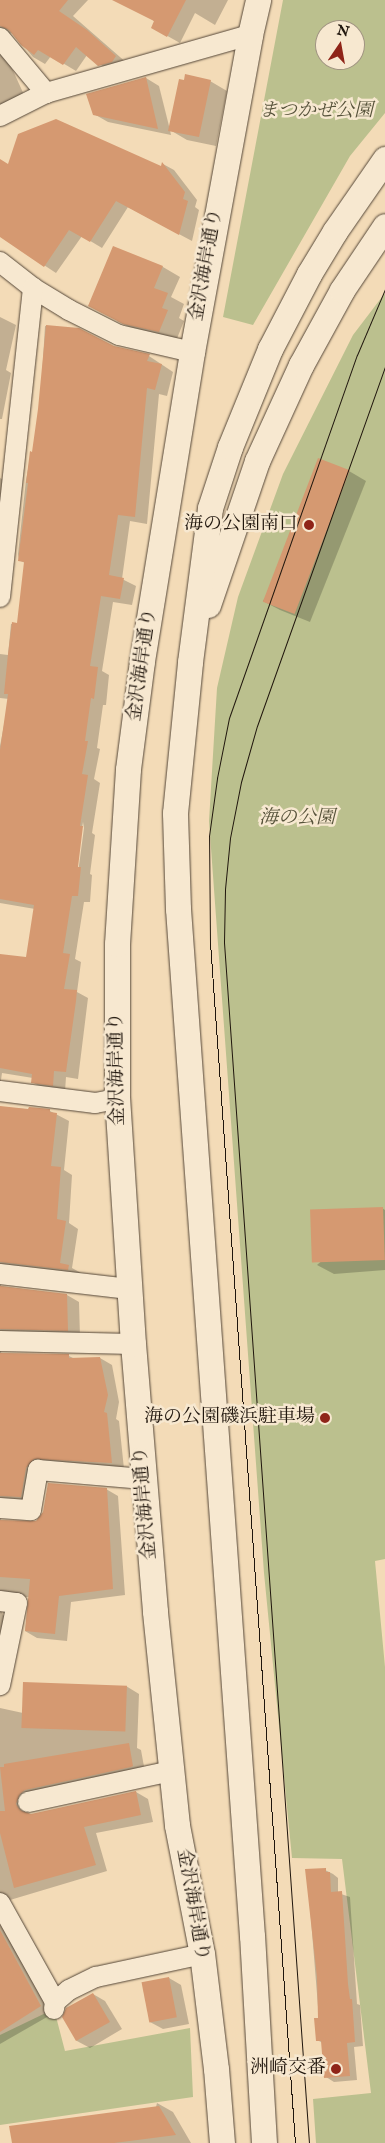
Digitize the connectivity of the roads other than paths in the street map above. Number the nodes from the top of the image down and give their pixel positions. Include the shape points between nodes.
1 (258, 0) edge
2 (250, 35) junction
3 (0, 38) edge
4 (46, 93) junction
5 (0, 116) edge
6 (385, 159) edge
7 (385, 226) edge
8 (0, 262) edge
9 (33, 288) junction
10 (192, 352) junction
11 (2, 564) edge
12 (0, 597) edge
13 (190, 662) junction
14 (0, 1091) edge
15 (117, 1099) junction
16 (0, 1274) edge
17 (130, 1289) junction
18 (0, 1341) edge
19 (133, 1344) junction
20 (144, 1479) junction
21 (0, 1508) edge
22 (0, 1601) edge
23 (0, 1685) edge
24 (171, 1770) junction
25 (28, 1802) dead end
26 (0, 1904) edge
27 (202, 1954) junction
28 (222, 2143) edge
29 (264, 2143) edge

1 - 2 street, 金沢海岸通り
2 - 4 street
2 - 10 street, 金沢海岸通り
3 - 4 street
4 - 5 street
6 - 13 street via 309,274 270,349 230,447 210,508
7 - 13 street via 342,290 301,365 257,461
8 - 9 street
9 - 10 street via 119,335
9 - 11 street
10 - 15 street, 金沢海岸通り via 142,661 128,769 117,944
11 - 12 street
13 - 29 street via 175,813 178,909
14 - 15 street via 95,1103
15 - 17 street, 金沢海岸通り
16 - 17 street
17 - 19 street, 金沢海岸通り
18 - 19 street
19 - 20 street, 金沢海岸通り
20 - 21 street via 38,1470 30,1510
20 - 24 street, 金沢海岸通り
22 - 23 street via 17,1603
24 - 25 street
24 - 27 street, 金沢海岸通り via 177,1825
26 - 27 street via 54,2005 69,1990 96,1977
27 - 28 street, 金沢海岸通り

